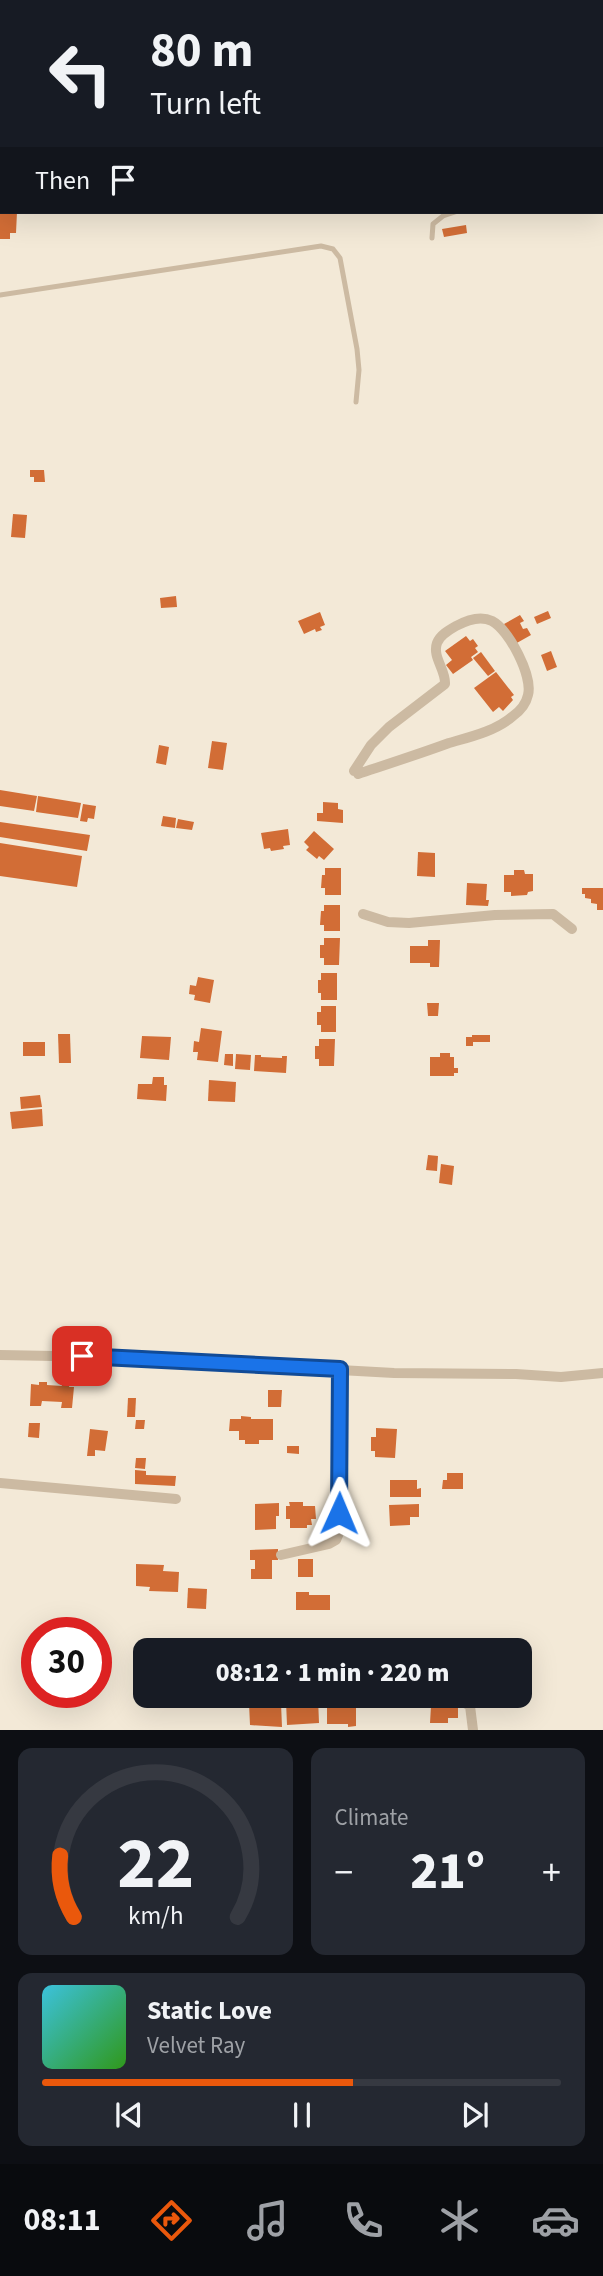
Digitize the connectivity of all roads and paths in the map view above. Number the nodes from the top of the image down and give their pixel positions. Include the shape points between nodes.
1 (449, 214) edge
2 (432, 237) dead end
3 (0, 295) edge
4 (356, 402) dead end
5 (356, 773) joint
6 (363, 914) dead end
7 (572, 929) dead end
8 (0, 1355) edge
9 (340, 1369) junction
10 (603, 1373) edge
11 (0, 1483) edge
12 (176, 1499) dead end
13 (281, 1555) dead end
14 (470, 1708) edge
15 (473, 1730) edge

1 - 2 lane via 433,224
3 - 4 lane via 321,246 333,249 340,258 357,349
5 - 5 street via 472,736 512,718 529,693 528,677 502,629 480,618 448,630 436,650 445,684 389,727 371,745
6 - 7 street via 409,923 553,914
8 - 9 street
9 - 10 street via 561,1377
9 - 13 street via 339,1533 329,1544
11 - 12 street
14 - 15 street

